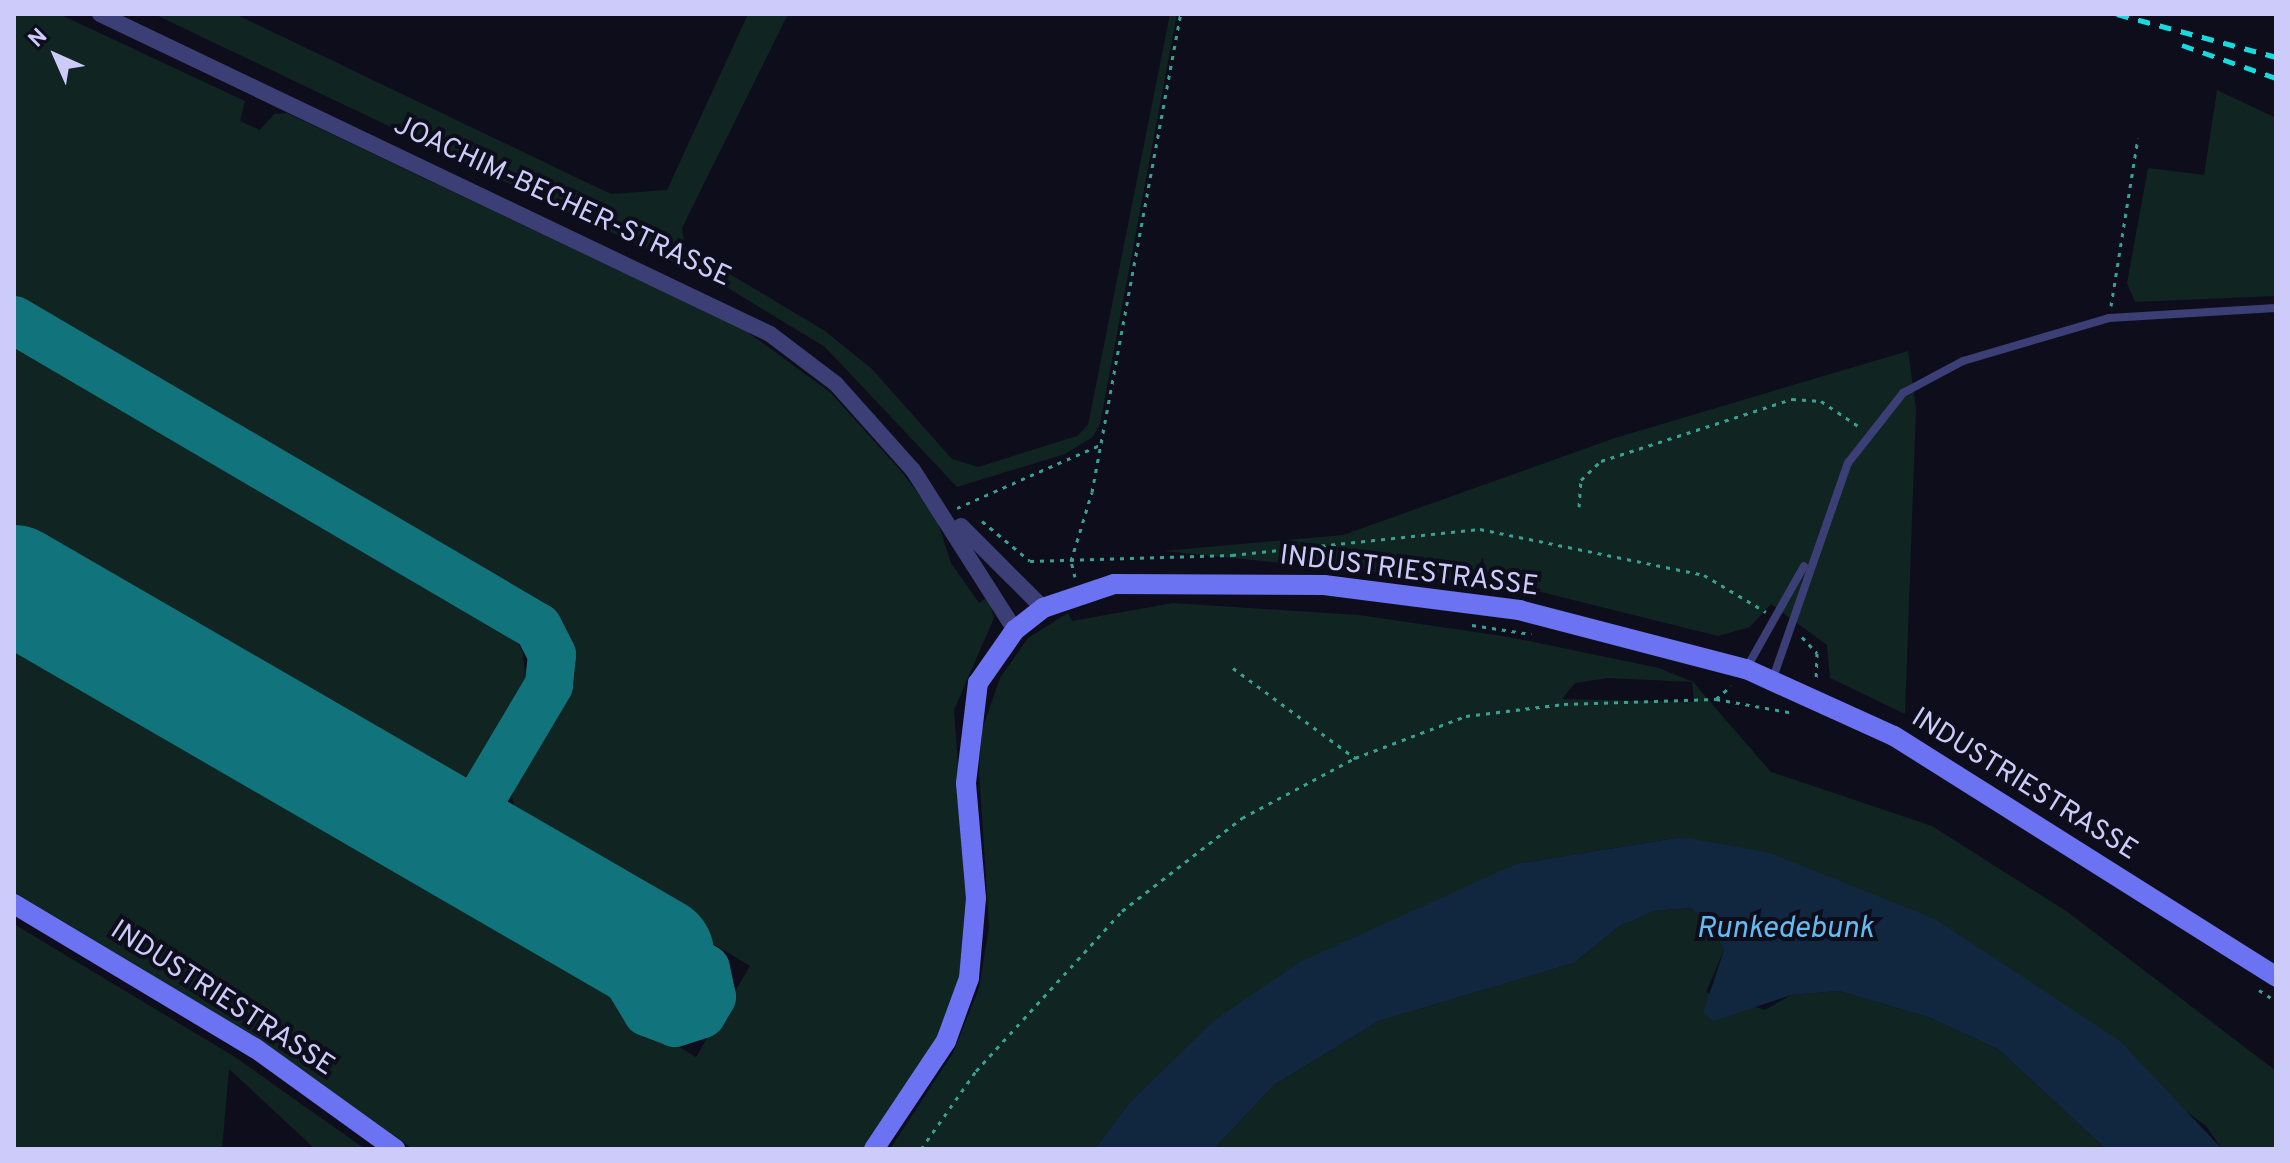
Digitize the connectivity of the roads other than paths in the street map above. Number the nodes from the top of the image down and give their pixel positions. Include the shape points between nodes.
1 (100, 14) edge
2 (2276, 308) edge
3 (948, 514) junction
4 (1811, 555) junction
5 (1043, 608) junction
6 (1015, 630) junction
7 (1746, 669) junction
8 (1773, 678) junction
9 (14, 904) edge
10 (2276, 977) edge
11 (395, 1149) edge
12 (874, 1149) edge

1 - 3 street, JOACHIM-BECHER-STRASSE via 737,314 836,384
2 - 4 lane via 2109,318 2019,341 1926,377 1867,433
3 - 5 street, JOACHIM-BECHER-STRASSE
3 - 6 street, JOACHIM-BECHER-STRASSE
4 - 7 lane
4 - 8 lane
5 - 6 street, INDUSTRIESTRASSE
5 - 7 street, INDUSTRIESTRASSE via 1114,584 1324,585 1597,625
6 - 12 street, INDUSTRIESTRASSE via 978,683 970,715 966,783 976,898 969,978 946,1041
7 - 8 street, INDUSTRIESTRASSE
8 - 10 street, INDUSTRIESTRASSE via 1926,755
9 - 11 street, INDUSTRIESTRASSE via 255,1048

